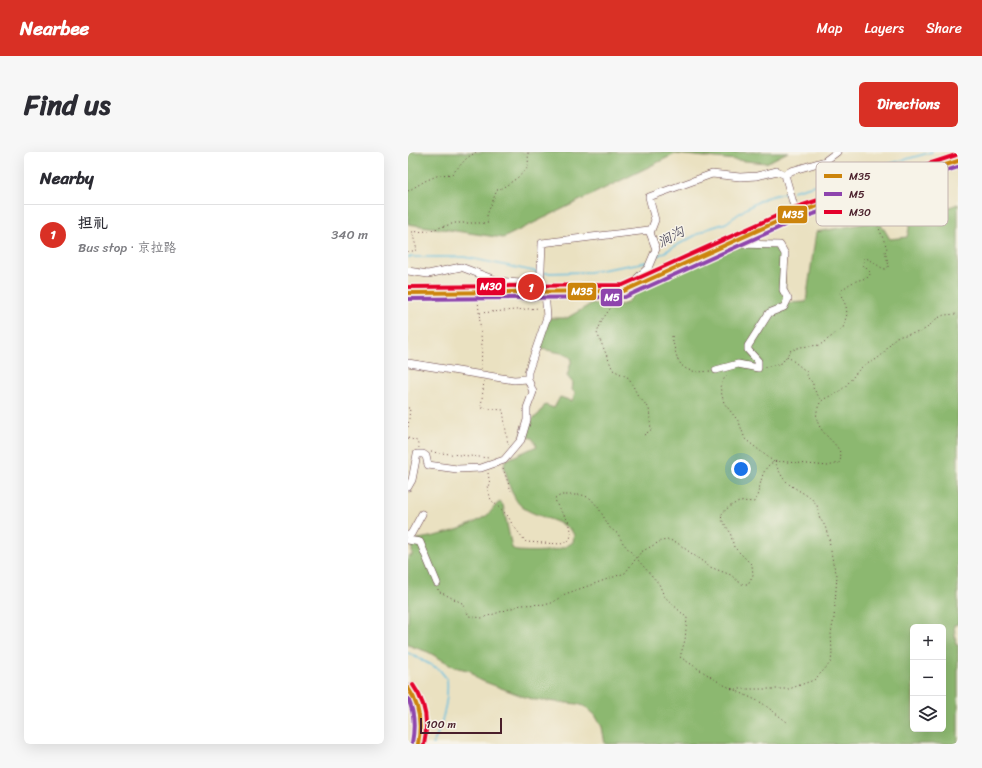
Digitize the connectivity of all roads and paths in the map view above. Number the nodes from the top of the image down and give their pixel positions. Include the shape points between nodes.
1 (476, 152) edge
2 (528, 152) edge
3 (837, 152) edge
4 (958, 161) edge
5 (822, 162) edge
6 (816, 164) edge
7 (948, 164) edge
8 (785, 175) junction
9 (408, 191) edge
10 (816, 207) edge
11 (796, 213) junction
12 (878, 226) dead end
13 (650, 233) junction
14 (730, 241) junction
15 (408, 252) edge
16 (408, 271) edge
17 (540, 280) junction
18 (624, 291) junction
19 (477, 292) junction
20 (542, 292) junction
21 (408, 293) edge
22 (546, 308) junction
23 (479, 313) junction
24 (958, 314) edge
25 (672, 336) dead end
26 (787, 356) junction
27 (408, 363) edge
28 (727, 366) junction
29 (758, 368) junction
30 (716, 370) joint
31 (482, 375) junction
32 (528, 379) junction
33 (821, 401) junction
34 (408, 408) edge
35 (408, 428) edge
36 (644, 435) dead end
37 (408, 438) edge
38 (518, 444) junction
39 (421, 454) junction
40 (498, 459) junction
41 (774, 462) junction
42 (487, 466) junction
43 (408, 487) edge
44 (511, 491) dead end
45 (422, 514) dead end
46 (408, 535) edge
47 (408, 540) edge
48 (636, 558) junction
49 (438, 583) joint
50 (408, 688) edge
51 (731, 689) junction
52 (787, 722) dead end
53 (418, 744) edge

1 - 9 path via 452,174 439,175
2 - 15 path via 524,172 504,188 497,190 487,215 488,223 454,223 428,231 412,232 417,250
3 - 5 street
4 - 7 highway
6 - 8 street
8 - 11 street
8 - 13 street via 777,171 740,177 712,174 649,197 655,220
10 - 11 highway
11 - 14 highway
12 - 26 path via 887,248 885,252 889,266 885,269 880,268 870,259 864,258 863,265 870,273 867,278 848,285 840,293 847,314 843,328 820,345 800,347 790,351
13 - 17 street via 649,230 542,244
13 - 18 street via 656,249 648,268
14 - 18 highway
14 - 29 street via 736,244 780,245 785,254 783,290 788,299 784,307 769,313 748,346 748,350 758,361
16 - 17 street via 428,274 461,268 498,281 520,283
17 - 20 street
18 - 20 highway
18 - 36 path via 602,320 597,333 614,370 628,378 638,396 649,408 651,430
19 - 20 highway
19 - 21 highway
19 - 23 path
20 - 22 street
22 - 23 path
22 - 32 street via 547,317 531,359
23 - 31 path
24 - 33 path via 944,315 920,332 896,337 878,359 862,367 840,392
25 - 30 path via 677,360 683,367 692,371
26 - 29 path via 782,363
26 - 33 path via 807,372 807,377 814,383 813,388
27 - 31 street
28 - 29 street via 738,364
28 - 30 street
28 - 41 path via 720,387 724,403 739,422 744,439
31 - 32 street via 514,380
31 - 38 path via 482,408 503,410 509,450
32 - 38 street via 533,392
33 - 41 path via 817,420 826,437 841,451 842,458 839,463 828,466
34 - 35 path
37 - 39 path via 417,441
38 - 40 street
39 - 40 path via 425,452
39 - 42 street via 426,456 428,465 458,469
39 - 43 street via 415,457 412,480
40 - 42 street
40 - 44 path
41 - 48 path via 765,468 758,497 754,502 741,500 721,515 734,547 752,565 753,575 748,584 741,584 731,575 710,567 676,542 669,540 652,544
41 - 51 path via 786,482 811,498 817,506 818,517 825,526 829,539 837,575 831,662 814,680 789,689
42 - 48 path via 491,500 508,516 526,542 561,544 570,540 569,521 556,506 555,498 562,495 582,495 590,498 598,507 610,528 618,534
45 - 46 street
47 - 49 street via 420,542
48 - 49 path via 625,573 565,594 550,604 521,605 482,618 469,616 462,603 438,591
48 - 51 path via 659,584 664,596 687,618 680,657
50 - 53 street via 420,712
51 - 52 path via 762,703

